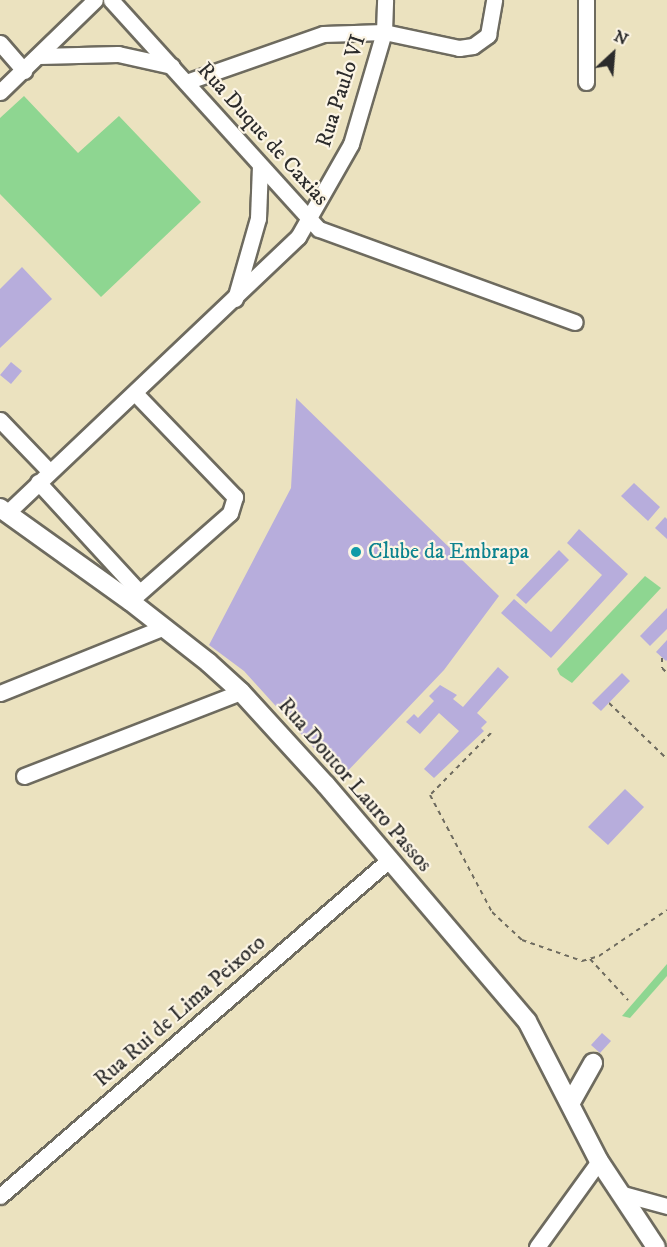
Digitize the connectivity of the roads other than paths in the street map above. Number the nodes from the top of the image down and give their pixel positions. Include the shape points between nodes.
1 (95, 0) edge
2 (111, 0) edge
3 (385, 0) edge
4 (494, 0) edge
5 (586, 0) edge
6 (384, 32) junction
7 (0, 43) edge
8 (39, 56) junction
9 (172, 66) junction
10 (24, 71) junction
11 (186, 82) junction
12 (586, 82) dead end
13 (0, 92) edge
14 (260, 166) junction
15 (308, 219) junction
16 (234, 302) junction
17 (575, 322) dead end
18 (136, 394) junction
19 (0, 420) edge
20 (44, 477) junction
21 (4, 511) edge
22 (134, 596) junction
23 (164, 627) junction
24 (242, 692) junction
25 (0, 693) edge
26 (24, 776) dead end
27 (390, 859) junction
28 (593, 1064) dead end
29 (571, 1102) junction
30 (599, 1161) junction
31 (623, 1194) junction
32 (0, 1196) edge
33 (667, 1206) edge
34 (537, 1247) edge
35 (656, 1247) edge

1 - 8 street
2 - 9 street, Rua Duque de Caxias
3 - 6 street, Rua Paulo VI
4 - 6 street via 486,39 459,48
5 - 12 street
6 - 11 street via 323,34
6 - 15 street, Rua Paulo VI via 351,144
7 - 10 street
8 - 9 street via 118,54
8 - 10 street
9 - 11 street, Rua Duque de Caxias
10 - 13 street
11 - 14 street, Rua Duque de Caxias
14 - 15 street, Rua Duque de Caxias
14 - 16 street via 258,218
15 - 16 street, Rua Paulo VI via 288,250
15 - 17 street, Rua Duque de Caxias via 334,236
16 - 18 street, Rua Paulo VI
18 - 20 street, Rua Paulo VI
18 - 22 street via 235,497 230,513
19 - 20 street
20 - 21 street, Rua Paulo VI
20 - 22 street
21 - 22 main road, Rua Doutor Lauro Passos
22 - 23 main road, Rua Doutor Lauro Passos
23 - 24 main road, Rua Doutor Lauro Passos
23 - 25 street
24 - 26 street
24 - 27 main road, Rua Doutor Lauro Passos
27 - 29 main road, Rua Doutor Lauro Passos via 527,1022
27 - 32 street, Rua Rui de Lima Peixoto
28 - 29 main road
29 - 30 main road, Rua Doutor Lauro Passos
30 - 31 main road, Rua Doutor Lauro Passos
30 - 34 street
31 - 33 street
31 - 35 main road, Rua Doutor Lauro Passos

